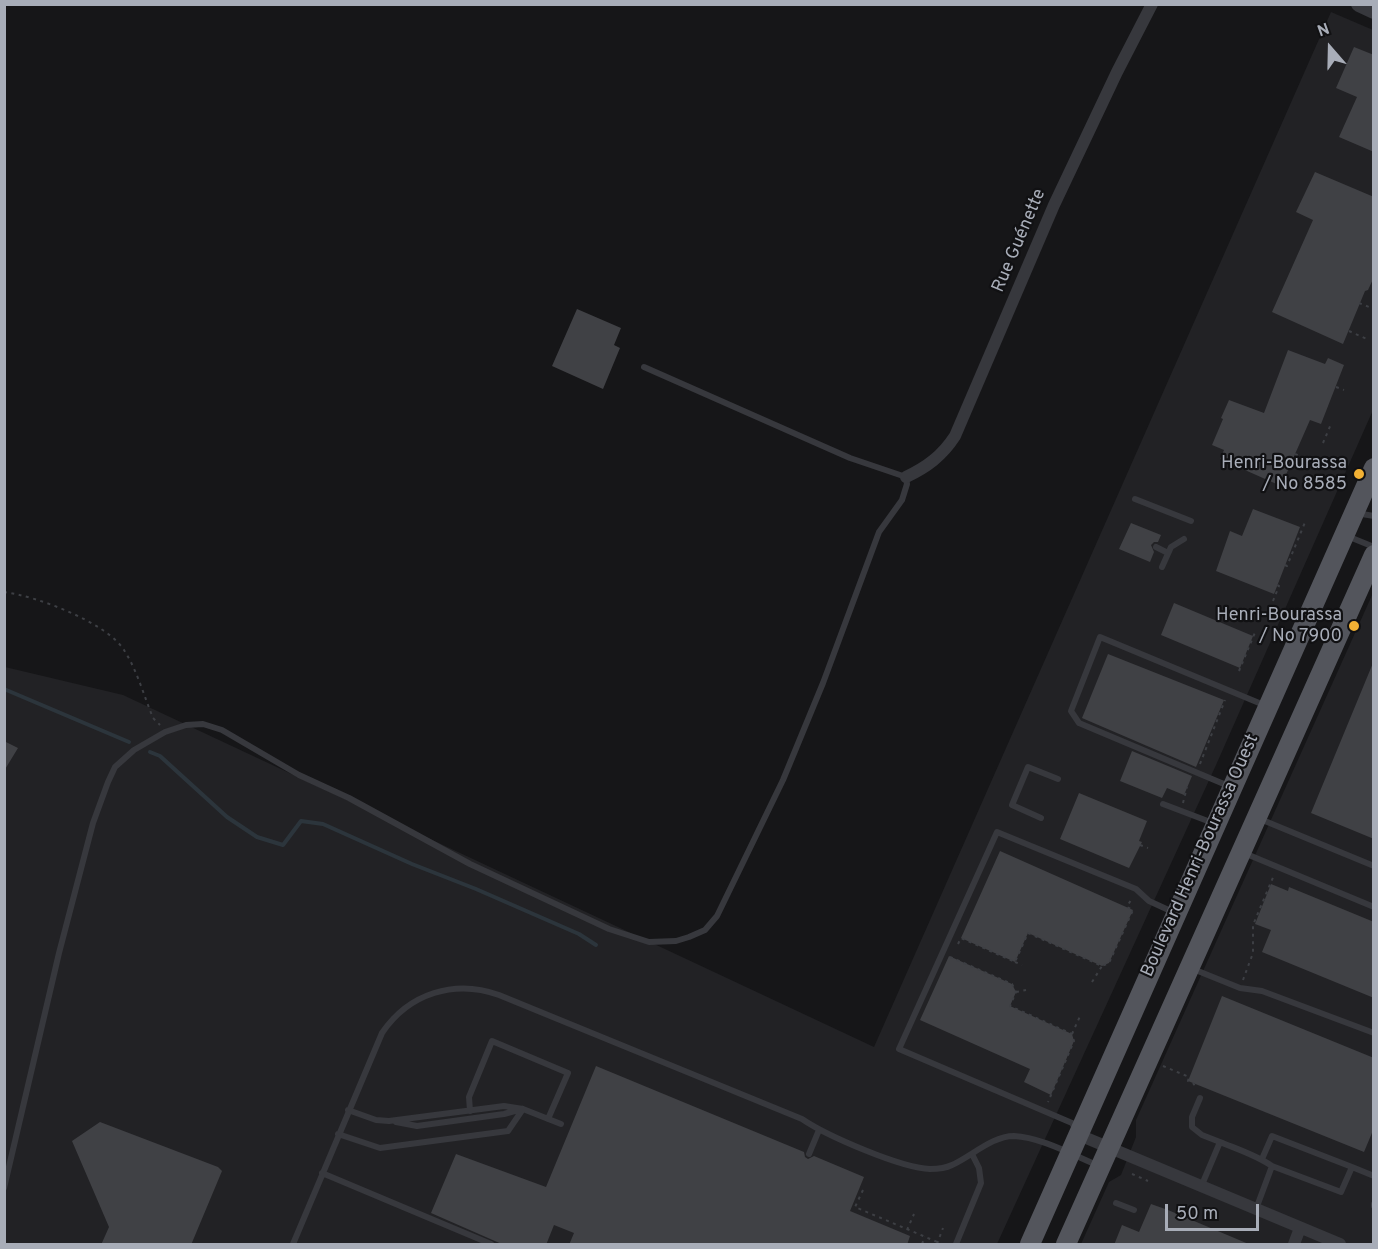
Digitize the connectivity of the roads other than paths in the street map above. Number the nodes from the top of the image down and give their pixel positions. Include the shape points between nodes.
1 (1152, 4) edge
2 (1359, 4) edge
3 (1374, 11) edge
4 (644, 367) dead end
5 (1374, 468) edge
6 (906, 477) junction
7 (1135, 499) dead end
8 (1364, 515) edge
9 (1191, 521) dead end
10 (1344, 535) junction
11 (1184, 539) dead end
12 (1156, 547) dead end
13 (1374, 547) edge
14 (1168, 553) junction
15 (1374, 555) edge
16 (1162, 567) dead end
17 (1267, 707) junction
18 (1058, 779) dead end
19 (1232, 787) junction
20 (1163, 804) dead end
21 (1257, 817) junction
22 (1041, 818) dead end
23 (1215, 824) junction
24 (1241, 852) junction
25 (1374, 866) edge
26 (1374, 907) edge
27 (1176, 913) junction
28 (1189, 968) junction
29 (1374, 1033) edge
30 (1200, 1098) dead end
31 (523, 1109) junction
32 (348, 1110) junction
33 (470, 1111) junction
34 (548, 1119) junction
35 (389, 1121) junction
36 (561, 1124) dead end
37 (819, 1130) junction
38 (338, 1134) junction
39 (1079, 1135) junction
40 (1220, 1142) junction
41 (1108, 1148) junction
42 (809, 1154) dead end
43 (972, 1154) junction
44 (1070, 1154) junction
45 (1262, 1159) junction
46 (1100, 1166) junction
47 (1272, 1166) junction
48 (1352, 1167) junction
49 (322, 1173) junction
50 (1374, 1176) edge
51 (1201, 1187) junction
52 (4, 1188) edge
53 (1116, 1203) dead end
54 (1256, 1209) junction
55 (1134, 1210) dead end
56 (1300, 1228) junction
57 (1337, 1244) edge
58 (293, 1245) edge
59 (491, 1245) edge
60 (956, 1245) edge
61 (1030, 1245) edge
62 (1066, 1245) edge
63 (1294, 1245) edge

1 - 6 street, Rue Guénette via 1054,205 955,436 936,460
2 - 3 street
4 - 6 lane via 850,458
5 - 8 main road, Boulevard Henri-Bourassa Ouest
6 - 52 lane via 902,500 879,532 783,780 717,916 705,930 689,937 649,942 609,928 470,864 222,730 203,724 186,725 134,750 115,768 93,823
7 - 9 lane
8 - 10 main road, Boulevard Henri-Bourassa Ouest
10 - 13 lane
10 - 17 main road, Boulevard Henri-Bourassa Ouest
11 - 14 lane via 1170,547
12 - 14 lane
14 - 16 lane
15 - 21 main road, Boulevard Henri-Bourassa Ouest
17 - 19 main road, Boulevard Henri-Bourassa Ouest
17 - 19 lane via 1100,637 1071,711 1079,723
18 - 22 lane via 1028,767 1012,805
19 - 23 main road, Boulevard Henri-Bourassa Ouest
20 - 23 lane
21 - 24 main road, Boulevard Henri-Bourassa Ouest
21 - 25 lane
23 - 27 main road, Boulevard Henri-Bourassa Ouest
24 - 26 lane
24 - 28 main road, Boulevard Henri-Bourassa Ouest
27 - 39 main road, Boulevard Henri-Bourassa Ouest
27 - 39 lane via 1149,901 1136,890 997,831 899,1049 1072,1123
28 - 29 lane
28 - 41 main road, Boulevard Henri-Bourassa Ouest
30 - 40 lane via 1192,1127
31 - 33 lane via 504,1106
31 - 34 lane
31 - 35 lane via 417,1126
31 - 38 lane via 508,1131 380,1148
32 - 35 lane
32 - 37 lane via 378,1040 392,1019 426,995 467,988 500,995 802,1119
32 - 38 lane
33 - 34 lane via 469,1097 492,1041 568,1073
33 - 35 lane
34 - 36 lane
37 - 42 lane
37 - 43 lane via 922,1168 948,1167
38 - 49 lane
39 - 41 street
39 - 44 main road, Boulevard Henri-Bourassa Ouest
40 - 45 lane
40 - 51 lane
41 - 46 main road, Boulevard Henri-Bourassa Ouest
41 - 51 street
43 - 44 lane via 1012,1136
43 - 60 lane via 982,1178
44 - 46 lane
44 - 61 main road, Boulevard Henri-Bourassa Ouest
45 - 47 lane
45 - 48 lane via 1272,1136
46 - 62 main road, Boulevard Henri-Bourassa Ouest
47 - 48 lane via 1341,1192
47 - 54 lane
48 - 50 lane
49 - 58 lane
49 - 59 lane
51 - 54 street
53 - 55 lane
54 - 56 street
56 - 57 street
56 - 63 street

